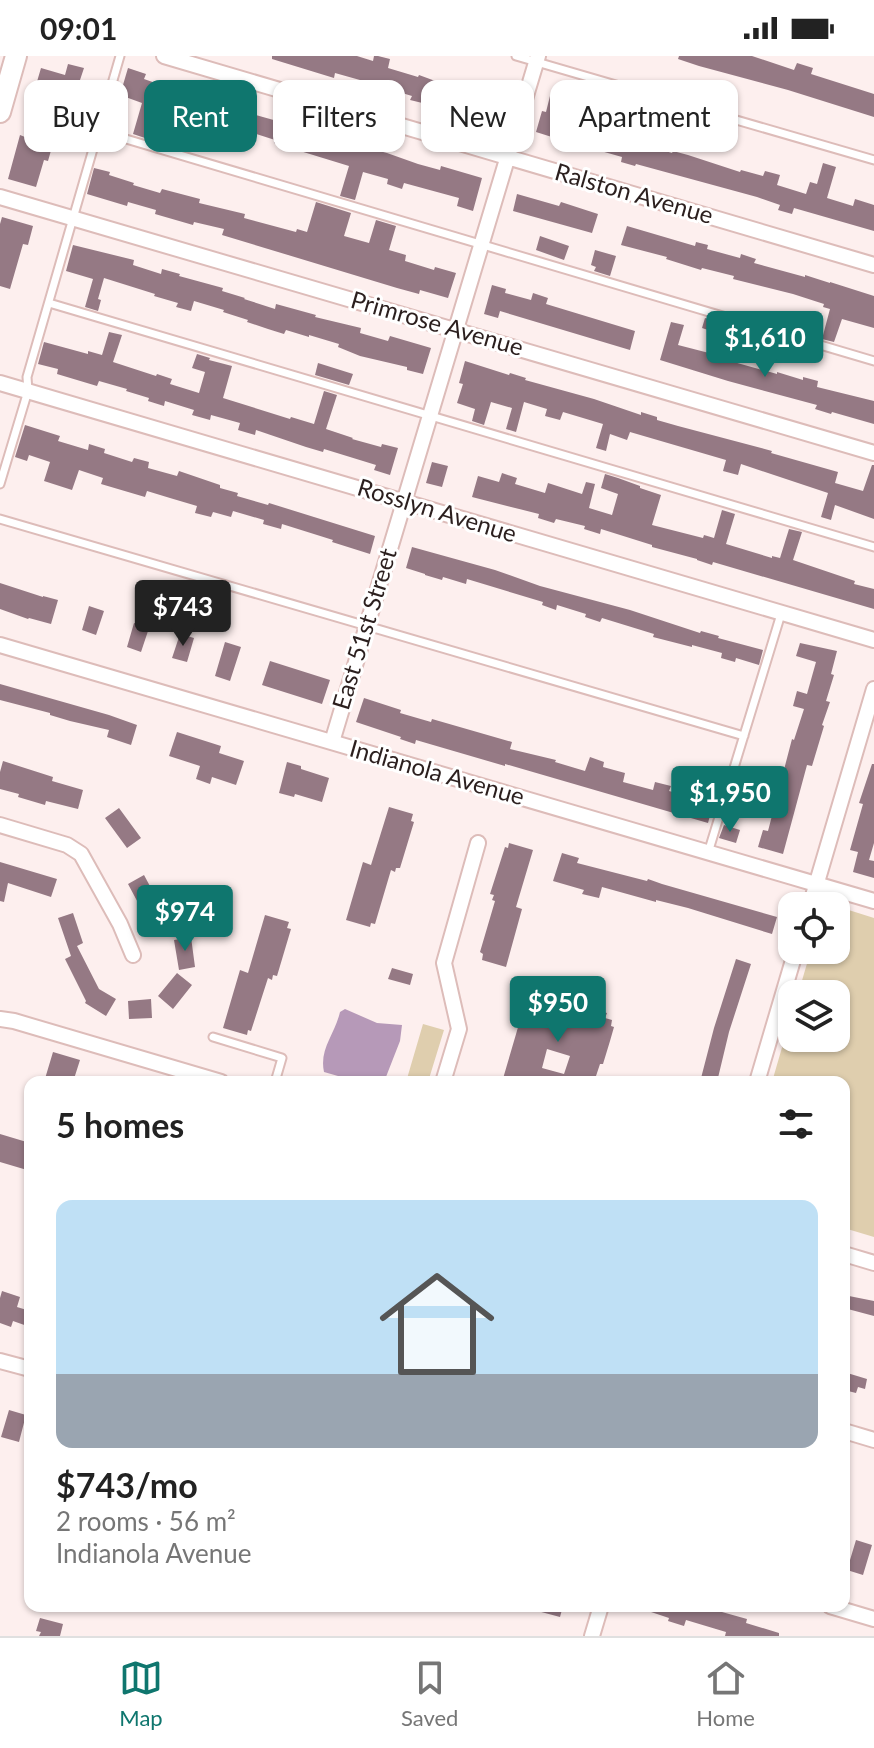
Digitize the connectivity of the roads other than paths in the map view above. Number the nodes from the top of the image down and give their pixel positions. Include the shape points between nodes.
1 (16, 56) edge
2 (120, 56) edge
3 (164, 56) edge
4 (516, 56) edge
5 (537, 59) edge
6 (113, 80) edge
7 (0, 112) edge
8 (128, 140) edge
9 (93, 152) edge
10 (507, 157) junction
11 (874, 160) edge
12 (0, 197) edge
13 (74, 218) junction
14 (481, 245) junction
15 (874, 265) edge
16 (49, 303) junction
17 (456, 329) junction
18 (874, 361) edge
19 (0, 383) edge
20 (28, 391) junction
21 (429, 417) junction
22 (874, 453) edge
23 (0, 484) edge
24 (404, 501) junction
25 (0, 519) edge
26 (874, 547) edge
27 (782, 613) junction
28 (367, 625) junction
29 (874, 640) edge
30 (0, 645) edge
31 (874, 689) edge
32 (744, 736) junction
33 (332, 742) junction
34 (0, 825) edge
35 (478, 843) dead end
36 (708, 853) junction
37 (816, 884) junction
38 (814, 892) edge
39 (874, 901) edge
40 (133, 955) dead end
41 (792, 964) edge
42 (0, 1019) edge
43 (213, 1037) dead end
44 (201, 1076) edge
45 (277, 1076) edge
46 (445, 1076) edge
47 (759, 1076) edge
48 (850, 1256) edge
49 (874, 1263) edge
50 (0, 1361) edge
51 (24, 1367) edge
52 (850, 1433) edge
53 (874, 1440) edge
54 (599, 1612) edge
55 (850, 1612) edge
56 (874, 1619) edge
57 (592, 1636) edge

1 - 7 street
2 - 6 lane
3 - 10 street, Ralston Avenue
4 - 5 lane
5 - 10 street, East 51st Street
5 - 11 lane
8 - 14 lane
9 - 13 lane
10 - 14 street, East 51st Street
10 - 15 street, Ralston Avenue
12 - 13 street, Primrose Avenue
13 - 16 lane
13 - 17 street, Primrose Avenue
14 - 17 street, East 51st Street
14 - 18 lane
16 - 20 lane via 27,377
16 - 21 lane
17 - 21 street, East 51st Street
17 - 22 street, Primrose Avenue
19 - 20 street, Rosslyn Avenue
20 - 23 lane
20 - 24 street, Rosslyn Avenue
21 - 24 street, East 51st Street
21 - 26 lane
24 - 27 street, Rosslyn Avenue
24 - 28 street, East 51st Street
25 - 28 lane
27 - 29 street, Rosslyn Avenue
27 - 32 lane
28 - 32 lane
28 - 33 street, East 51st Street
30 - 33 street, Indianola Avenue
31 - 37 street
32 - 36 lane
33 - 36 street, Indianola Avenue
34 - 40 street via 81,854
35 - 46 street via 444,963 459,1029
36 - 37 street, Indianola Avenue
37 - 38 street
37 - 39 street, Indianola Avenue
41 - 47 street
42 - 44 street
43 - 45 lane via 282,1058
48 - 49 street
50 - 51 street
52 - 53 street
54 - 57 street
55 - 56 street

